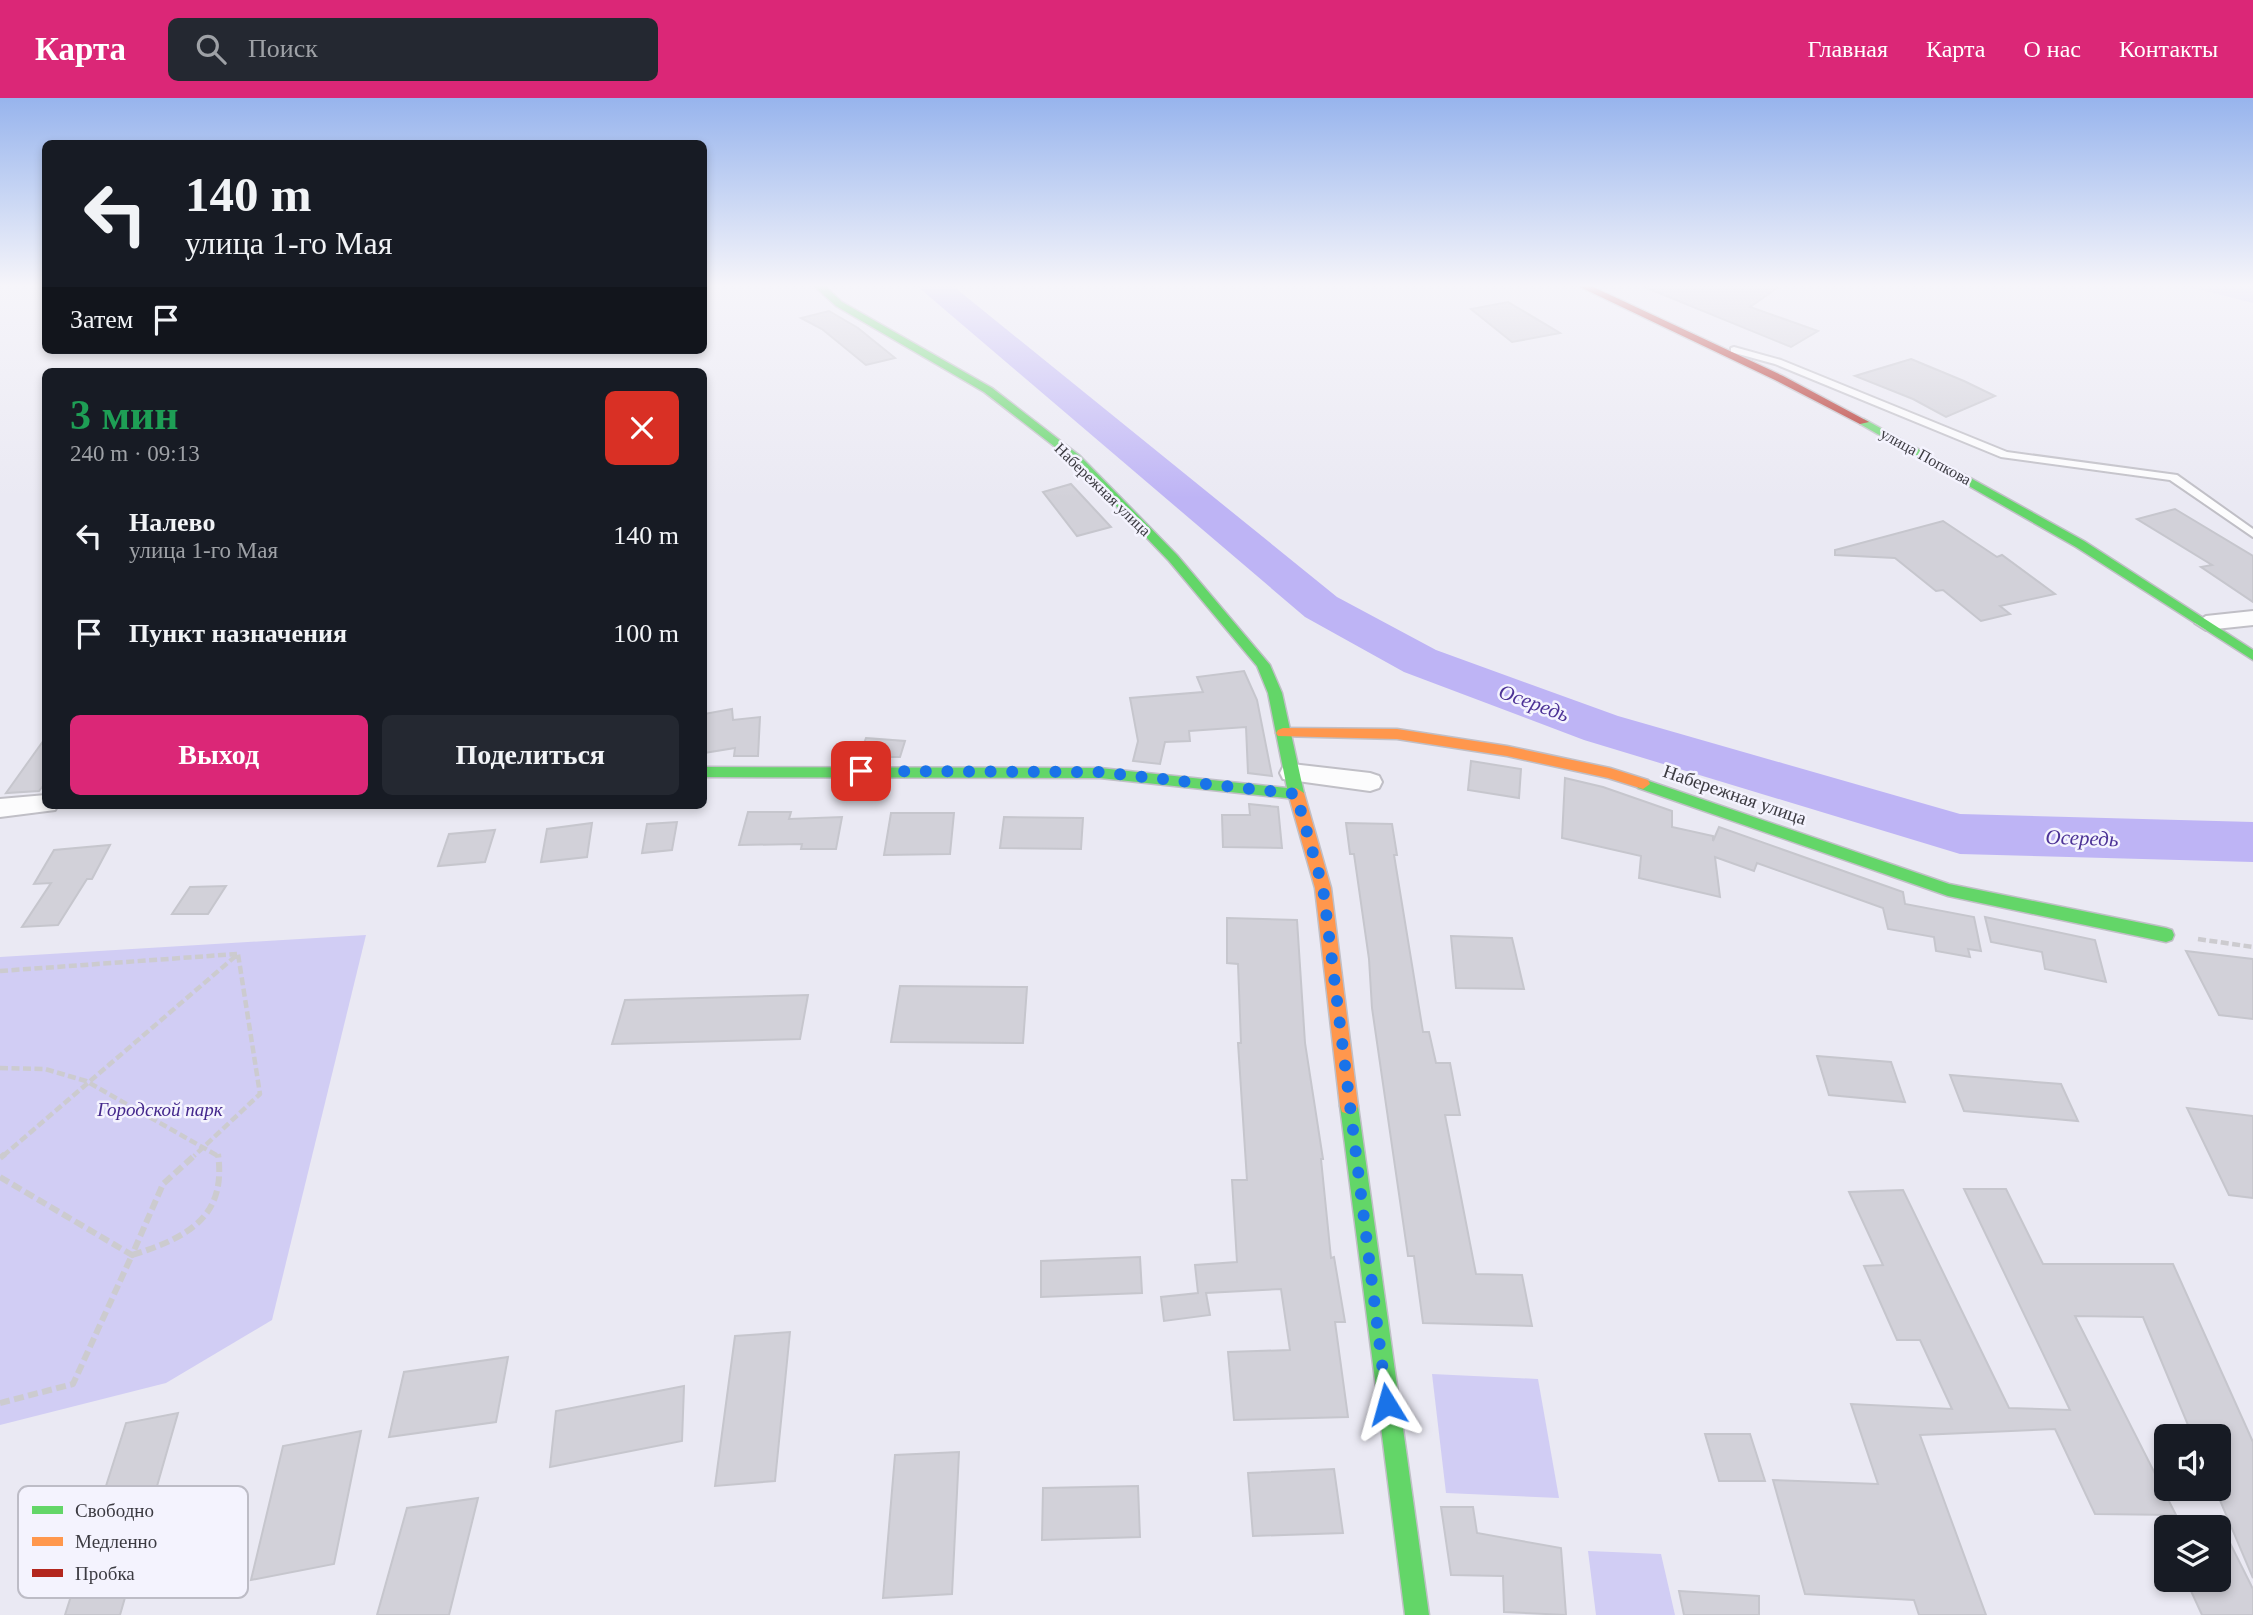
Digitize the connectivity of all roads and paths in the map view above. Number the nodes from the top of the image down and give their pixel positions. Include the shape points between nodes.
1 (930, 357) edge
2 (1732, 357) edge
3 (1758, 357) edge
4 (2253, 534) edge
5 (2253, 618) edge
6 (2206, 624) junction
7 (2253, 656) edge
8 (1283, 733) junction
9 (707, 772) edge
10 (1370, 782) dead end
11 (1294, 783) junction
12 (42, 804) edge
13 (0, 808) edge
14 (2166, 935) joint
15 (2253, 947) edge
16 (238, 954) junction
17 (0, 971) edge
18 (0, 1068) edge
19 (86, 1081) junction
20 (206, 1146) junction
21 (0, 1158) edge
22 (0, 1177) edge
23 (132, 1255) junction
24 (0, 1403) edge
25 (1417, 1615) edge

1 - 8 street, Набережная улица via 988,390 1076,458 1173,558 1263,665 1275,693
2 - 6 street, улица Попкова via 2040,519
3 - 4 lane via 2005,455 2173,477
5 - 6 street
6 - 7 street, улица Попкова
8 - 11 street, Набережная улица
8 - 14 street, Набережная улица via 1396,734 1610,773 1948,890
9 - 11 street via 1100,772
10 - 11 street
11 - 25 street, Набережная улица via 1323,888 1365,1245
12 - 13 street
14 - 15 path
16 - 17 path
16 - 19 path
16 - 20 path via 260,1094
18 - 19 path via 45,1069
19 - 20 path
19 - 21 path
20 - 23 path via 163,1184
20 - 23 path via 218,1154 220,1177 216,1199 204,1217 167,1245
22 - 23 path
23 - 24 path via 73,1384

